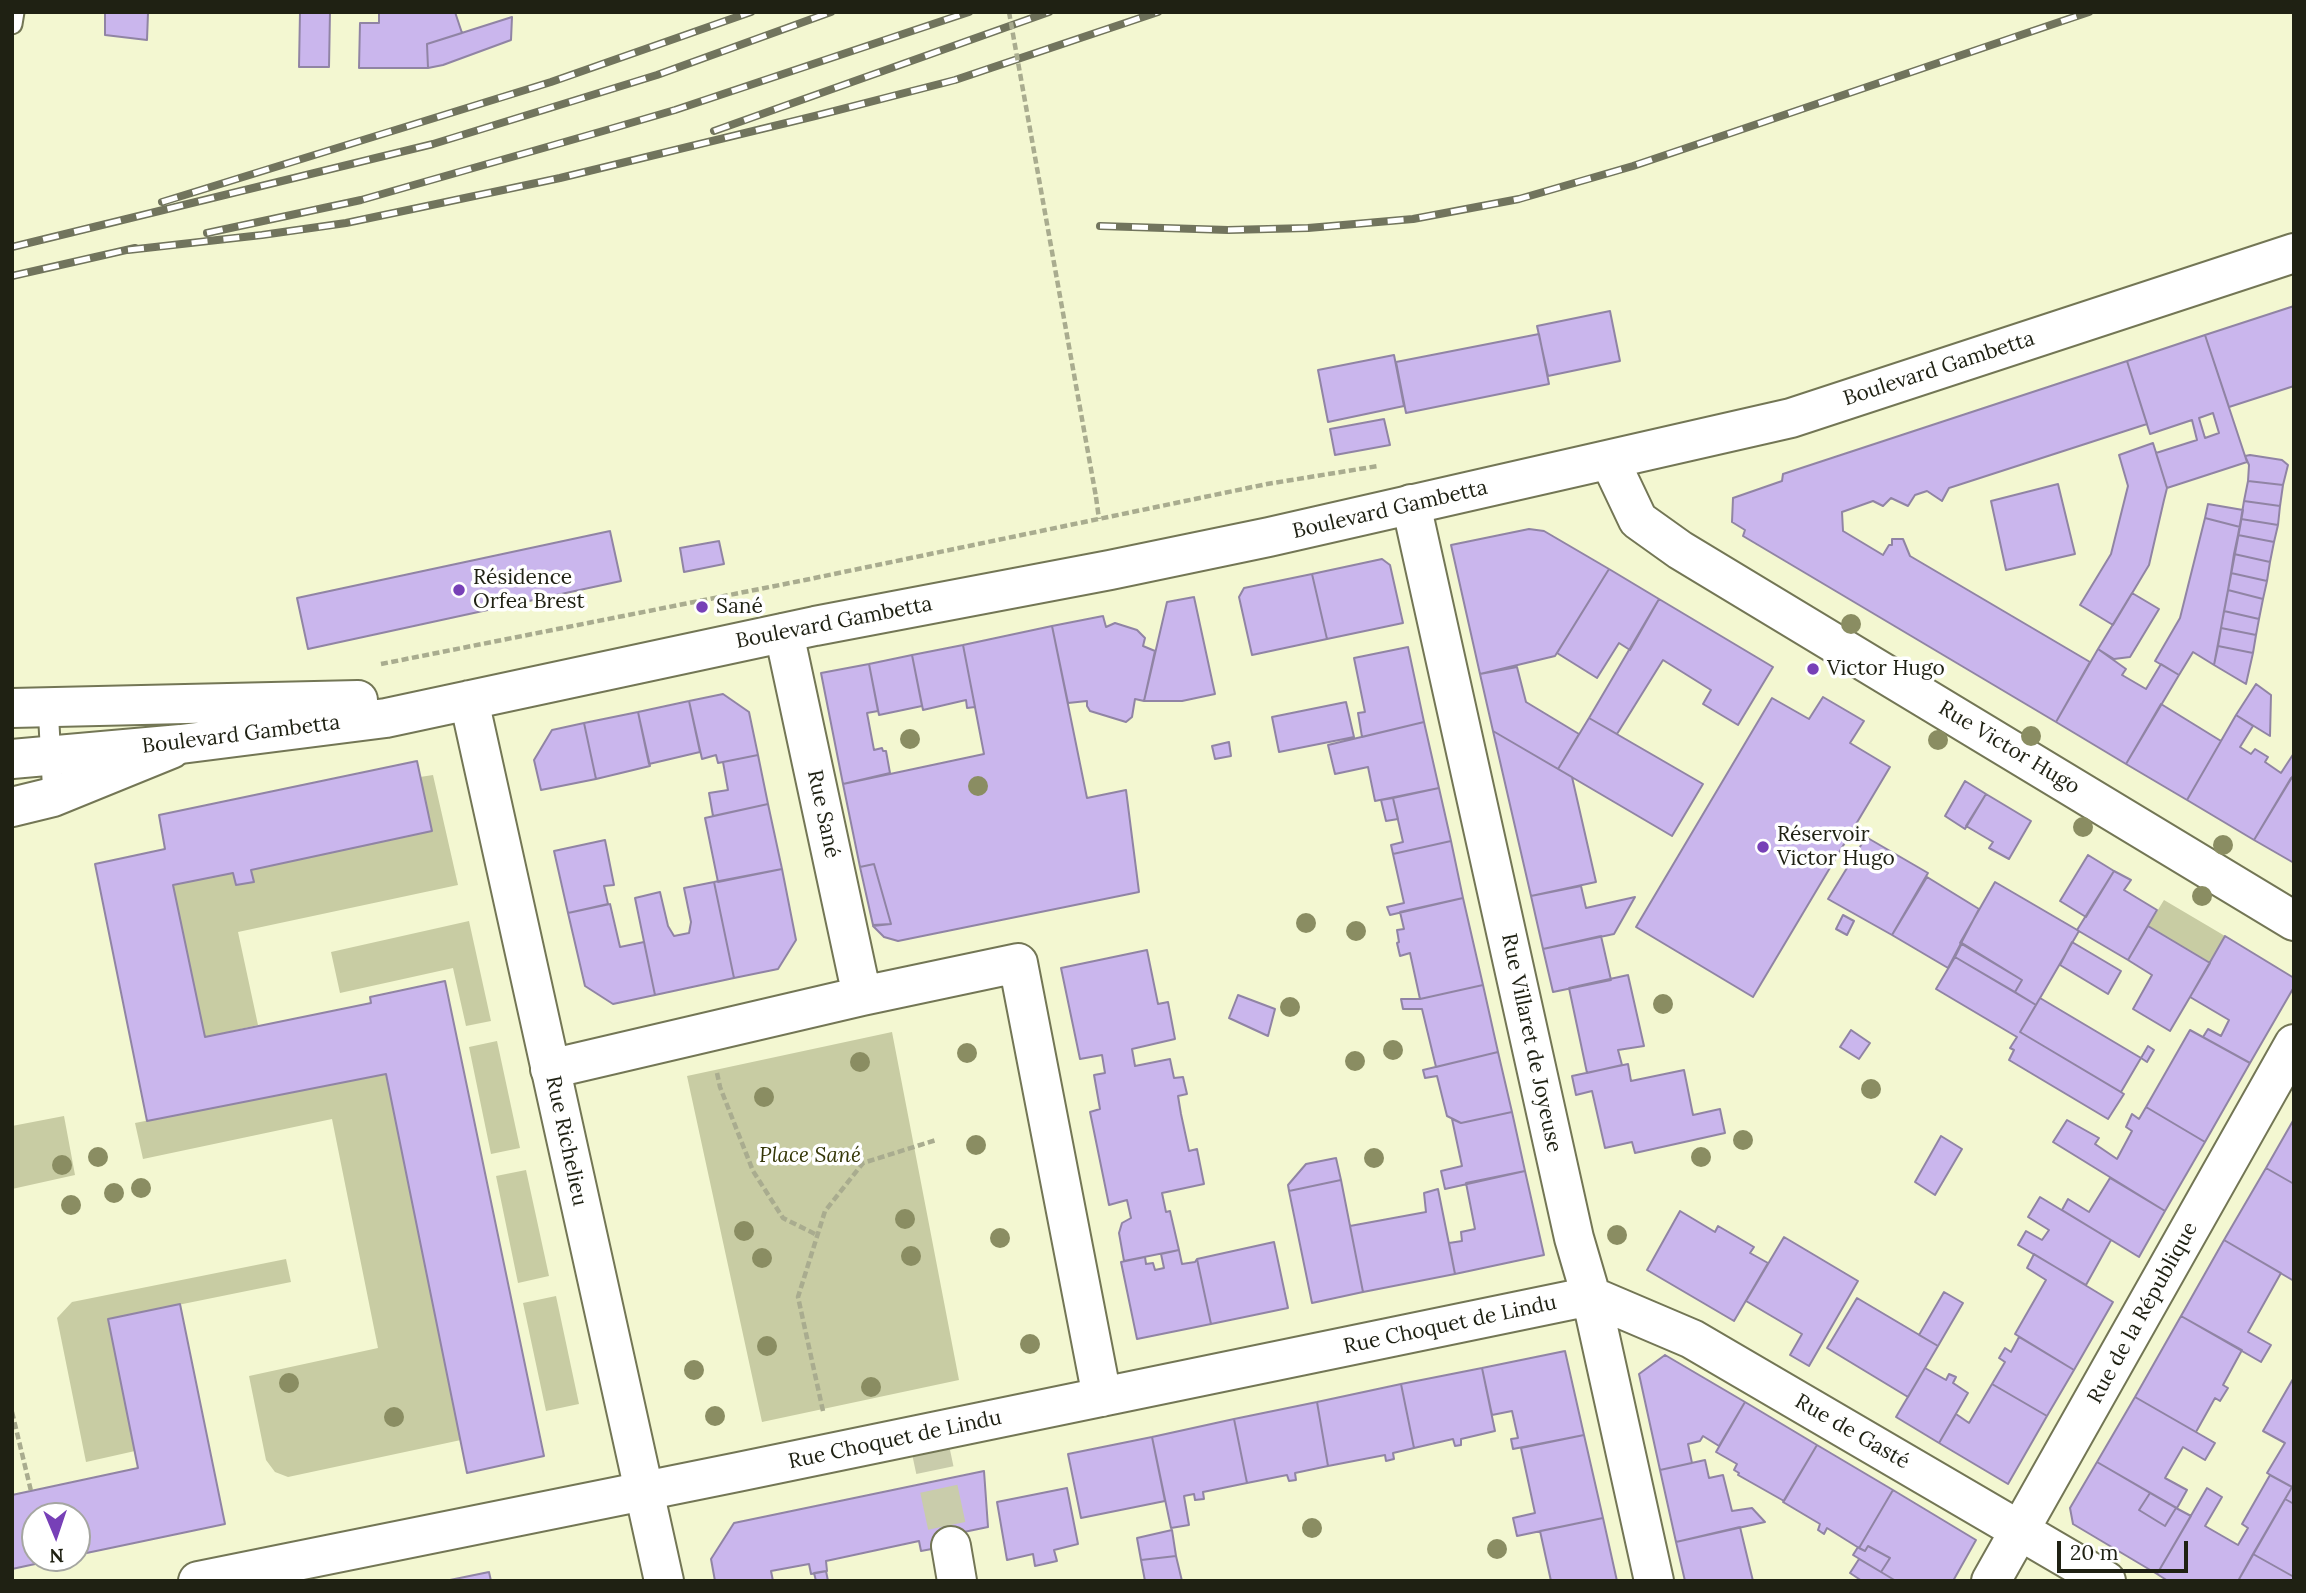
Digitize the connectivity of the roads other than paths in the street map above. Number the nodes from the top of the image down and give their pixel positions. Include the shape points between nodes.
1 (14, 12) edge
2 (12, 24) edge
3 (2294, 253) edge
4 (1610, 461) junction
5 (1411, 504) junction
6 (784, 633) junction
7 (468, 700) junction
8 (30, 707) edge
9 (181, 744) junction
10 (50, 755) junction
11 (12, 759) edge
12 (53, 797) junction
13 (12, 807) edge
14 (2294, 921) edge
15 (862, 996) junction
16 (2294, 1044) edge
17 (551, 1069) junction
18 (1591, 1296) junction
19 (1102, 1397) junction
20 (644, 1491) junction
21 (2020, 1530) junction
22 (198, 1581) edge
23 (664, 1581) edge
24 (1654, 1581) edge
25 (1991, 1581) edge
26 (2106, 1581) edge

1 - 2 lane
3 - 4 street, Boulevard Gambetta via 1791,418
4 - 5 street, Boulevard Gambetta
4 - 14 street, Rue Victor Hugo via 1638,520 1680,550
5 - 6 street, Boulevard Gambetta via 1110,570
5 - 18 street, Rue Villaret de Joyeuse via 1574,1238
6 - 7 street, Boulevard Gambetta
6 - 15 street, Rue Sané
7 - 8 street, Boulevard Gambetta
7 - 9 street, Boulevard Gambetta via 386,718
7 - 17 street, Rue Richelieu
8 - 10 lane
9 - 10 street, Boulevard Gambetta
9 - 12 street
10 - 11 street, Boulevard Gambetta
10 - 12 lane
12 - 13 street
15 - 17 street
15 - 19 street via 1018,962
16 - 21 street, Rue de la République
17 - 20 street, Rue Richelieu
18 - 19 street, Rue Choquet de Lindu
18 - 21 street, Rue de Gasté via 1692,1339
18 - 24 street, Rue Villaret de Joyeuse
19 - 20 street, Rue Choquet de Lindu
20 - 22 street, Rue Choquet de Lindu
20 - 23 street, Rue Richelieu
21 - 25 street, Rue de la République
21 - 26 street, Rue de Gasté

